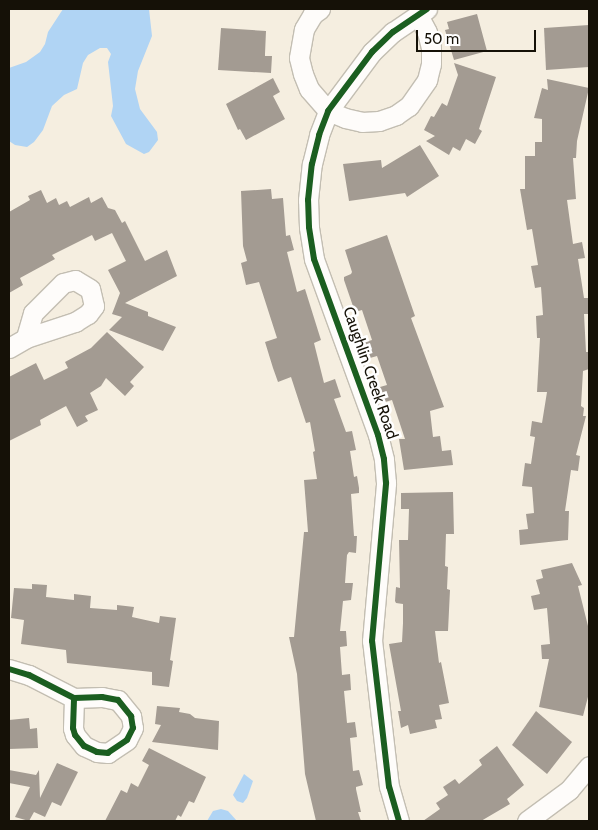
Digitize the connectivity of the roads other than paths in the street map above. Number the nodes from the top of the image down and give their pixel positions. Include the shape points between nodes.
1 (320, 9) edge
2 (422, 12) edge
3 (328, 111) junction
4 (26, 338) dead end
5 (9, 348) edge
6 (9, 669) edge
7 (74, 698) dead end
8 (589, 766) edge
9 (399, 821) edge
10 (527, 821) edge

1 - 3 street via 304,29 298,58 309,89
2 - 3 street, Caughlin Creek Road via 372,52
2 - 3 street via 431,48 431,64 427,80 409,106 379,121 362,122
3 - 9 street, Caughlin Creek Road via 312,164 309,227 314,258 384,458 386,483 372,641 389,787
4 - 5 street
6 - 7 street via 29,675
8 - 10 street via 569,790

